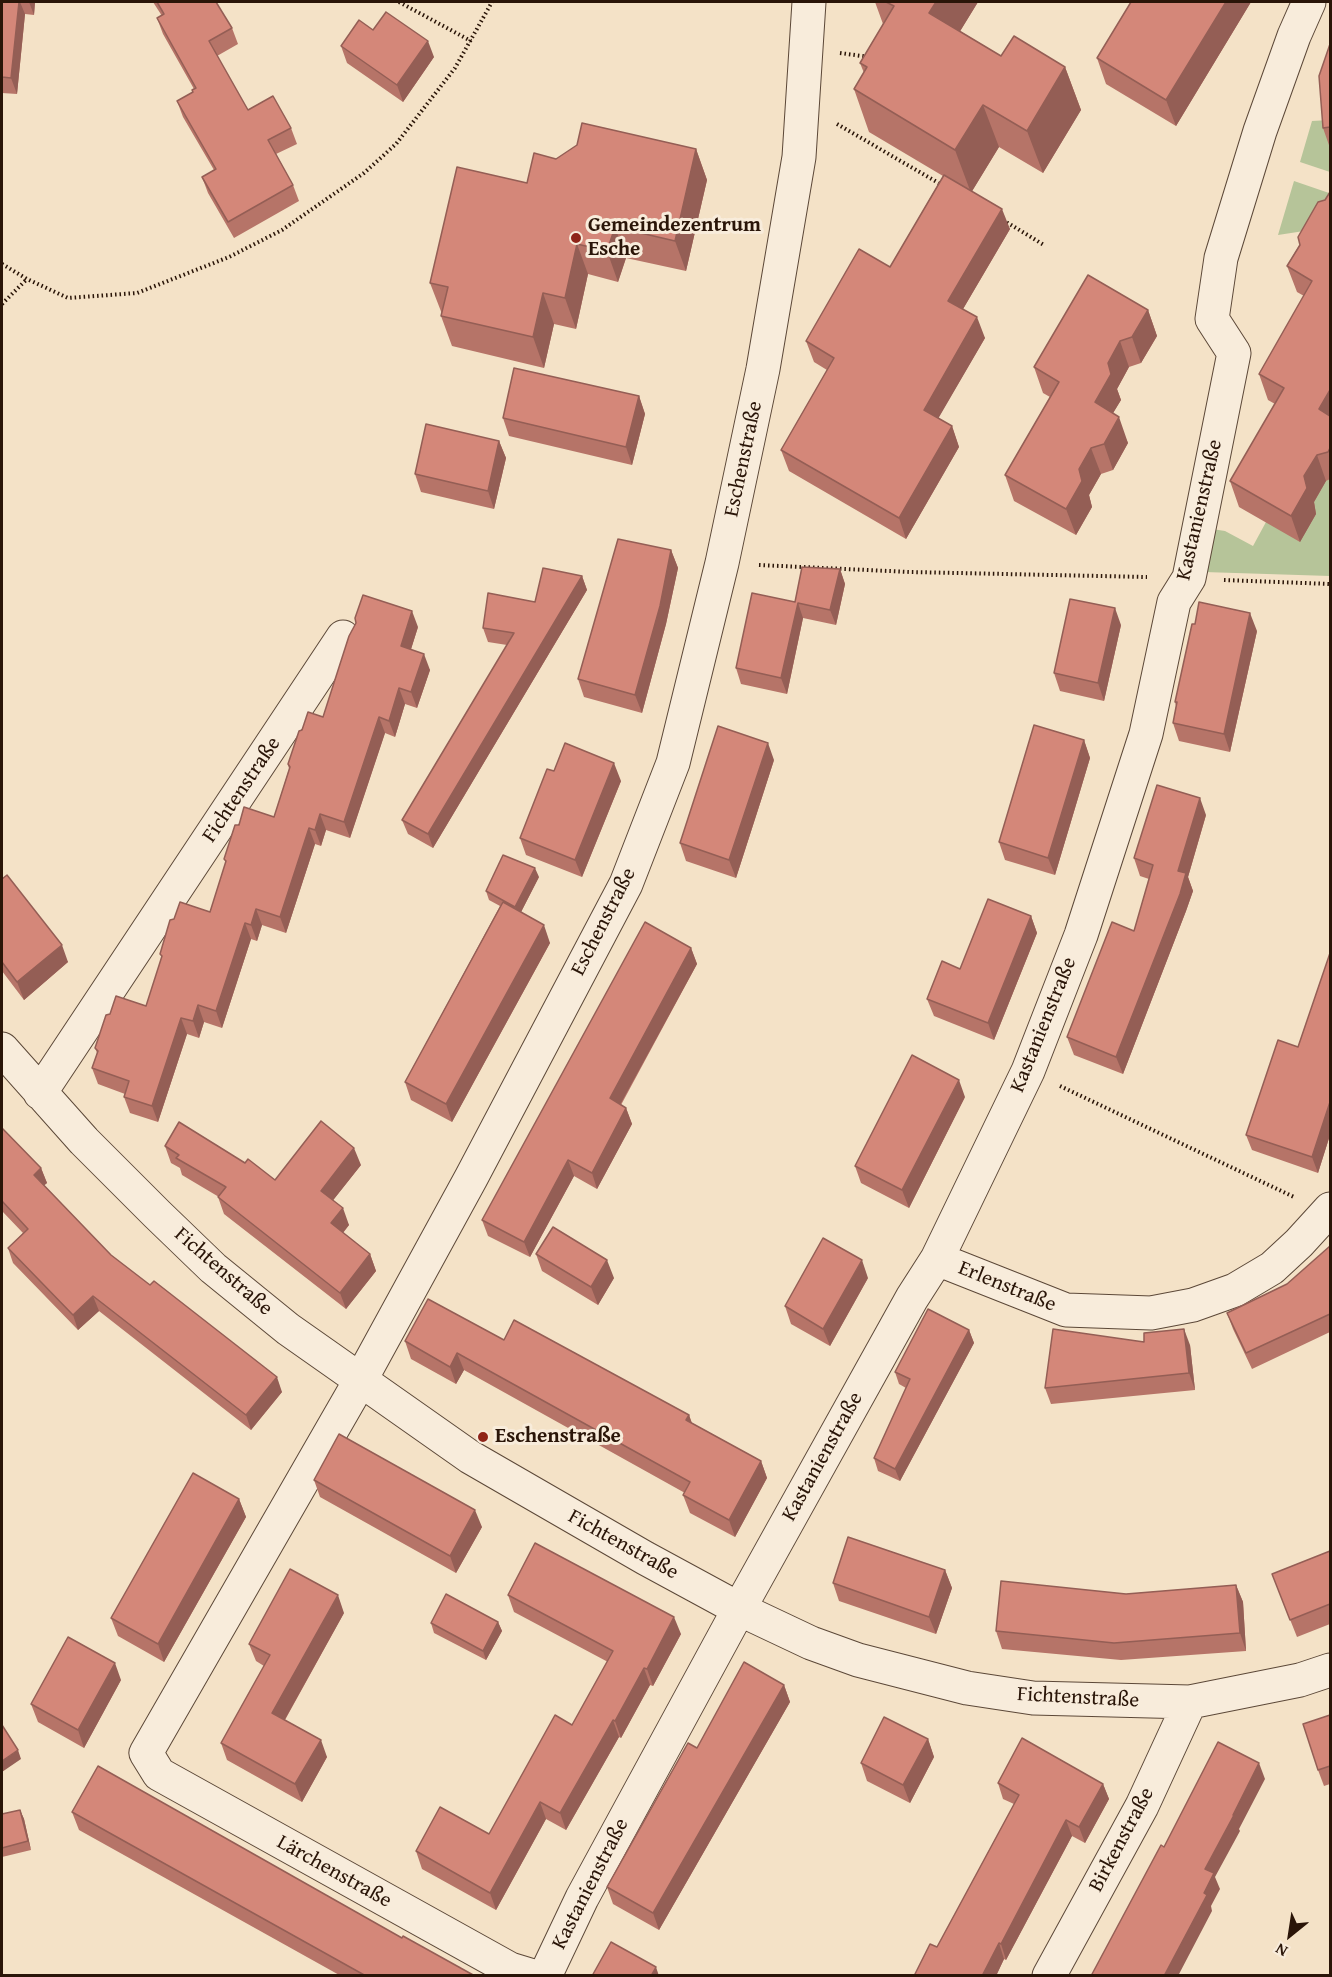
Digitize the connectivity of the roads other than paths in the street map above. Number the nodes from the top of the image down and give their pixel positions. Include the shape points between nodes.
1 (809, 2) edge
2 (1309, 2) edge
3 (343, 637) dead end
4 (2, 1048) edge
5 (40, 1093) junction
6 (1329, 1210) edge
7 (937, 1259) junction
8 (360, 1381) junction
9 (739, 1609) junction
10 (1330, 1670) edge
11 (1190, 1702) junction
12 (146, 1753) joint
13 (533, 1976) edge
14 (545, 1976) edge
15 (1049, 1976) edge

1 - 8 street, Eschenstraße via 799,157 763,369 722,563 673,763 626,884
2 - 7 street, Kastanienstraße via 1260,131 1221,258 1212,319 1234,353 1189,578 1174,602 1146,734 1081,935 1028,1071
3 - 5 street, Fichtenstraße
4 - 5 street, Fichtenstraße
5 - 8 street, Fichtenstraße via 213,1268
6 - 7 street, Erlenstraße via 1272,1268 1235,1290 1193,1305 1151,1313 1066,1310
7 - 9 street, Kastanienstraße
8 - 9 street, Fichtenstraße via 470,1457
8 - 12 street, Eschenstraße
9 - 11 street, Fichtenstraße via 858,1660 967,1688 1033,1698
9 - 14 street, Kastanienstraße via 582,1898
10 - 11 street, Fichtenstraße via 1300,1680
11 - 15 street, Birkenstraße via 1142,1806
12 - 13 street, Lärchenstraße via 159,1774 510,1969

